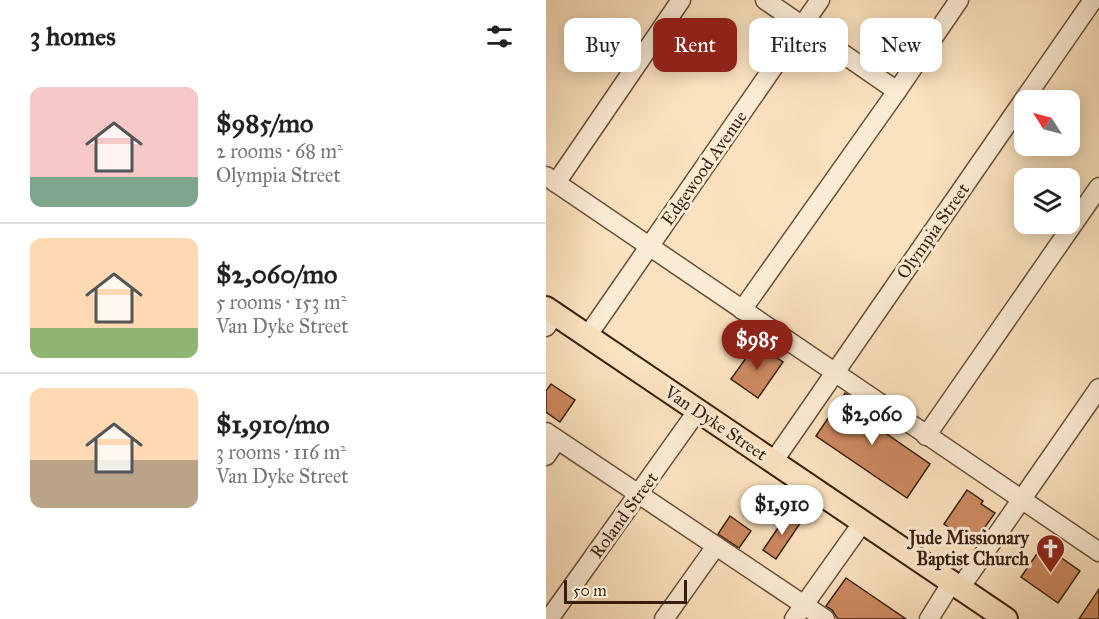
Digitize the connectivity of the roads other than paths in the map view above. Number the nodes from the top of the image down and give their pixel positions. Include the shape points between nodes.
1 (681, 0) edge
2 (765, 0) edge
3 (820, 0) edge
4 (959, 0) edge
5 (1093, 0) edge
6 (791, 18) edge
7 (808, 18) edge
8 (848, 58) edge
9 (770, 72) edge
10 (897, 92) junction
11 (551, 180) edge
12 (1099, 187) edge
13 (649, 247) junction
14 (742, 310) junction
15 (549, 316) edge
16 (588, 336) junction
17 (834, 374) junction
18 (1099, 388) edge
19 (698, 411) junction
20 (552, 436) edge
21 (926, 436) junction
22 (546, 456) edge
23 (773, 462) junction
24 (639, 494) junction
25 (1021, 500) junction
26 (862, 522) junction
27 (716, 546) junction
28 (1099, 552) edge
29 (956, 585) junction
30 (799, 612) edge
31 (549, 619) edge
32 (664, 619) edge
33 (825, 619) edge
34 (929, 619) edge
35 (1006, 619) edge

1 - 11 street
2 - 6 street
3 - 7 street, Edgewood Avenue
4 - 10 street
5 - 17 street, Olympia Street
8 - 10 street
9 - 13 street, Edgewood Avenue
10 - 14 street
11 - 13 street
12 - 21 street
13 - 14 street
13 - 16 street, Edgewood Avenue
14 - 17 street
15 - 16 main road, Van Dyke Street
16 - 19 main road, Van Dyke Street
17 - 21 street
17 - 23 street, Olympia Street
18 - 25 street
19 - 23 main road, Van Dyke Street
19 - 24 street, Roland Street
20 - 22 street
20 - 24 street
21 - 25 street
23 - 26 main road, Van Dyke Street
24 - 27 street
24 - 31 street, Roland Street
25 - 28 street
25 - 29 street
26 - 29 main road, Van Dyke Street
26 - 30 street
27 - 30 street
27 - 32 street
29 - 34 street
29 - 35 main road, Van Dyke Street
30 - 33 street

